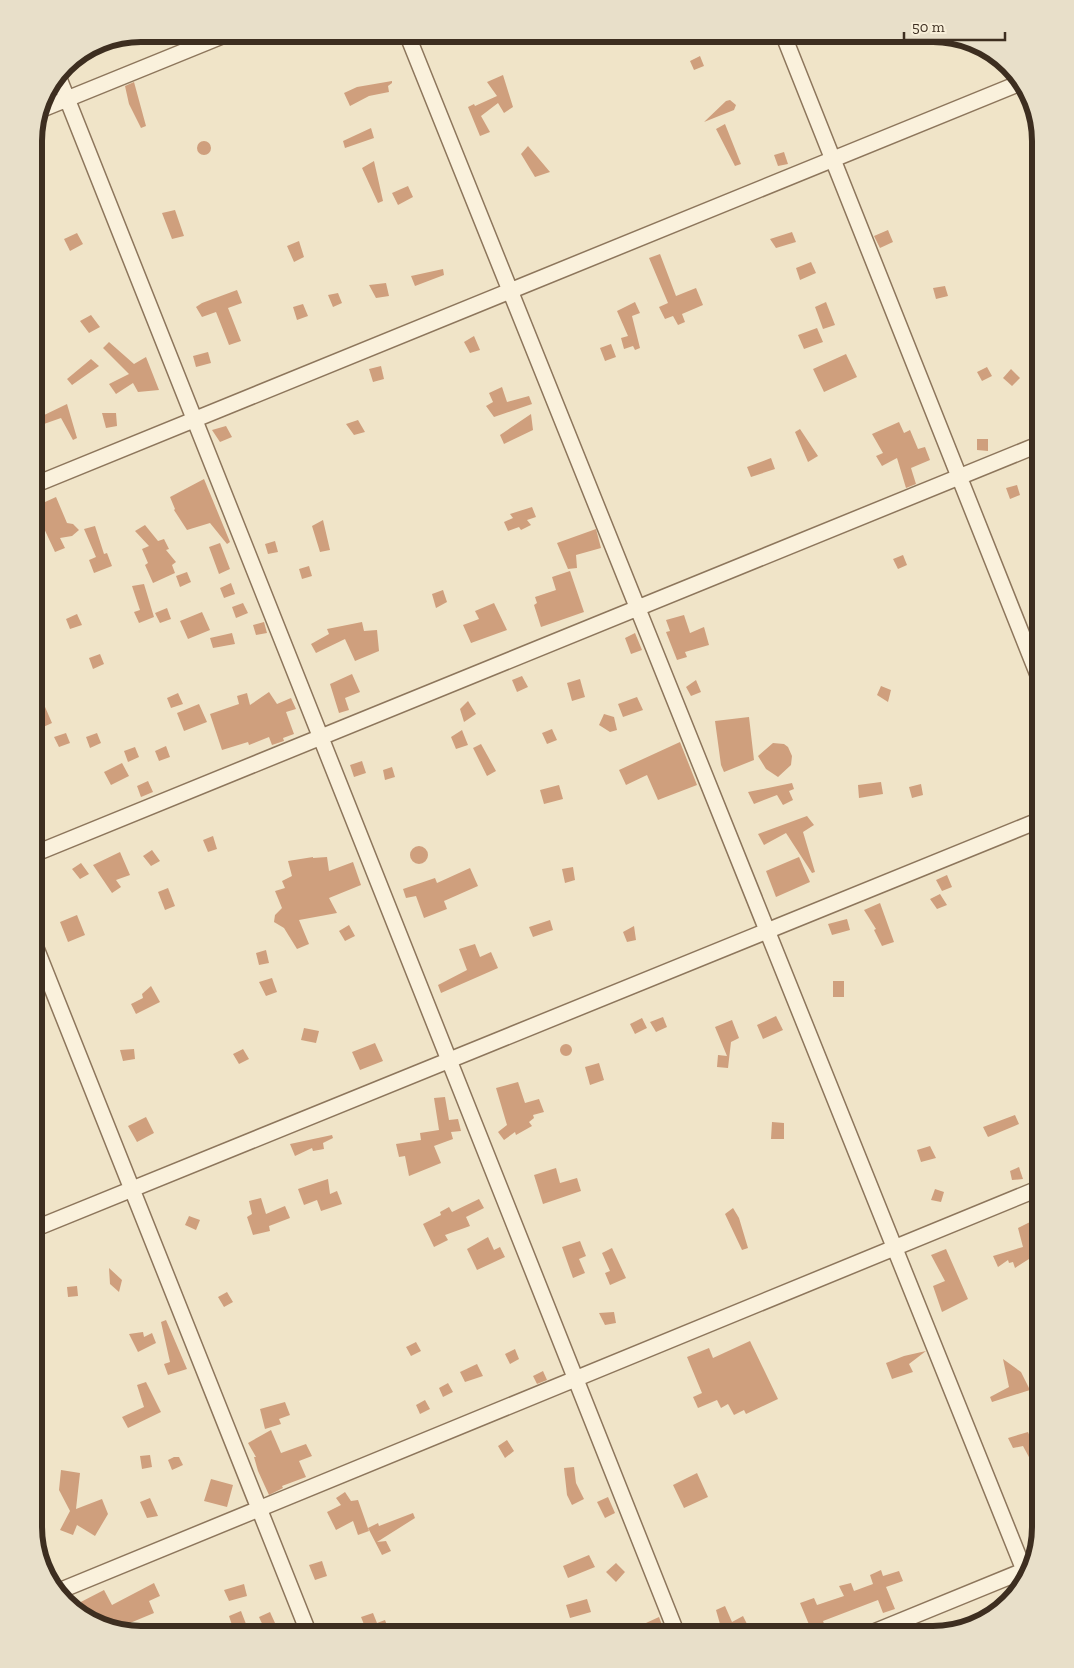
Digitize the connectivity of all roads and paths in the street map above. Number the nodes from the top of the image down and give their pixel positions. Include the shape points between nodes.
1 (204, 43) edge
2 (411, 43) edge
3 (787, 43) edge
4 (61, 84) edge
5 (1014, 85) edge
6 (67, 99) junction
7 (49, 106) edge
8 (833, 159) junction
9 (510, 291) junction
10 (194, 420) junction
11 (1032, 447) edge
12 (959, 477) junction
13 (43, 480) edge
14 (637, 608) junction
15 (1032, 660) edge
16 (320, 737) junction
17 (1032, 823) edge
18 (42, 851) edge
19 (767, 931) junction
20 (42, 964) edge
21 (449, 1060) junction
22 (132, 1189) junction
23 (1032, 1191) edge
24 (42, 1226) edge
25 (894, 1248) junction
26 (576, 1379) junction
27 (259, 1509) junction
28 (1024, 1565) edge
29 (1019, 1574) edge
30 (65, 1589) edge
31 (305, 1625) edge
32 (674, 1626) edge
33 (889, 1626) edge

1 - 6 street
2 - 9 street
3 - 8 street
4 - 6 street
5 - 8 street
6 - 7 street
6 - 10 street
8 - 9 street
8 - 12 street
9 - 10 street
9 - 14 street
10 - 13 street
10 - 16 street
11 - 12 street
12 - 14 street
12 - 15 street
14 - 16 street
14 - 19 street
16 - 18 street
16 - 21 street
17 - 19 street
19 - 21 street
19 - 25 street
20 - 22 street
21 - 22 street
21 - 26 street
22 - 24 street
22 - 27 street
23 - 25 street
25 - 26 street
25 - 28 street
26 - 27 street
26 - 32 street
27 - 30 street
27 - 31 street
29 - 33 street

